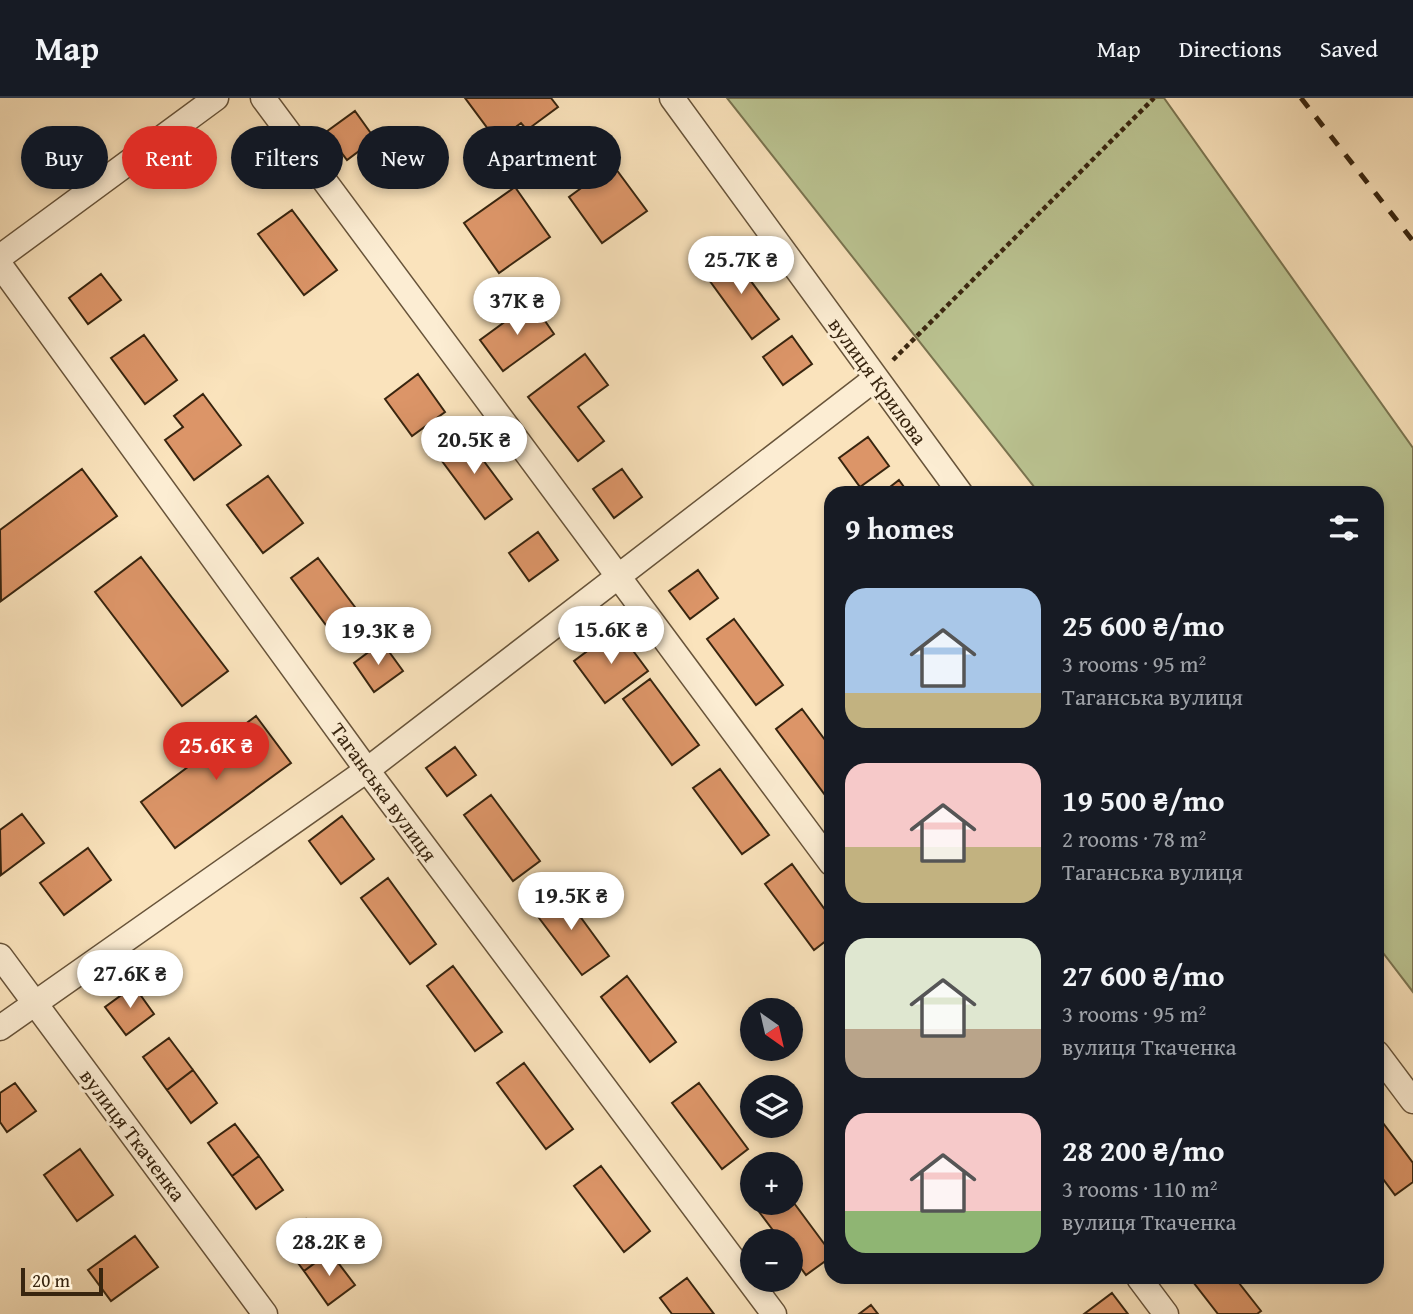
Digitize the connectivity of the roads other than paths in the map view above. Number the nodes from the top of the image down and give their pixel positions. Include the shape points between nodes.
1 (216, 98) edge
2 (263, 98) edge
3 (672, 98) edge
4 (0, 257) edge
5 (0, 265) edge
6 (876, 378) junction
7 (955, 486) edge
8 (618, 576) junction
9 (367, 770) junction
10 (824, 854) edge
11 (0, 956) edge
12 (35, 1003) junction
13 (0, 1028) edge
14 (1384, 1062) edge
15 (1413, 1101) edge
16 (1144, 1284) edge
17 (265, 1314) edge
18 (774, 1314) edge
19 (1166, 1314) edge

1 - 4 street
2 - 8 street
3 - 6 street, вулиця Крилова
5 - 9 street, Таганська вулиця
6 - 7 street, вулиця Крилова
6 - 8 street
8 - 9 street
8 - 10 street
9 - 12 street
9 - 18 street, Таганська вулиця
11 - 12 street, вулиця Ткаченка
12 - 13 street
12 - 17 street, вулиця Ткаченка
14 - 15 street
16 - 19 street

